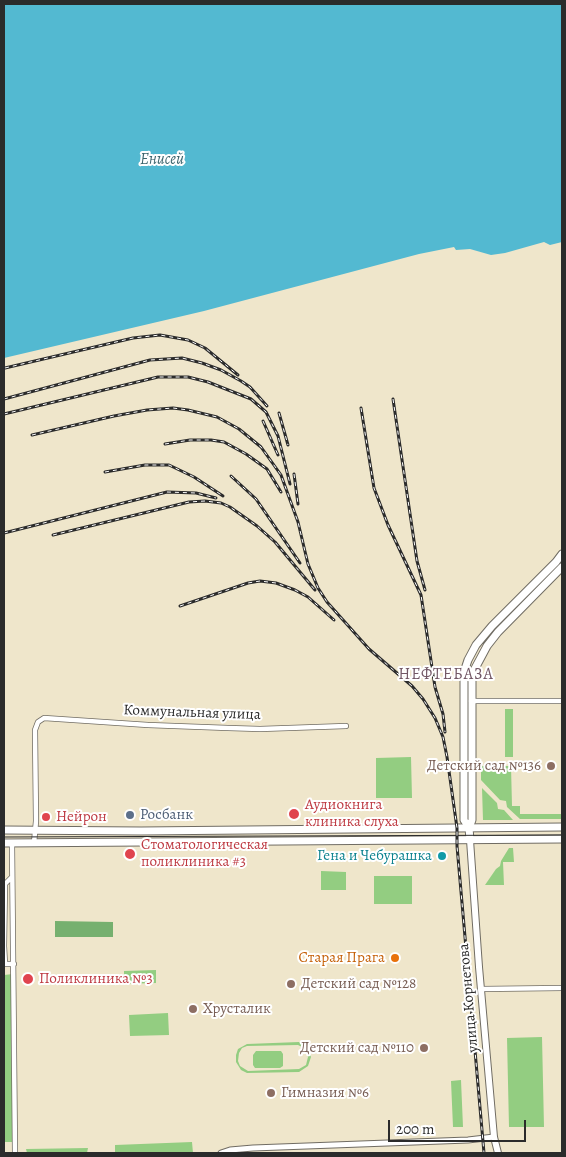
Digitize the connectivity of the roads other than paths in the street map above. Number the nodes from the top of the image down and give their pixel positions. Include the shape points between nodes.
1 (562, 554) edge
2 (562, 567) edge
3 (468, 701) junction
4 (562, 701) edge
5 (346, 726) dead end
6 (562, 827) edge
7 (469, 828) junction
8 (4, 830) edge
9 (35, 831) junction
10 (562, 839) edge
11 (470, 840) junction
12 (8, 843) edge
13 (34, 843) junction
14 (12, 877) junction
15 (14, 964) junction
16 (562, 988) edge
17 (481, 989) junction
18 (494, 1137) junction
19 (236, 1152) edge
20 (15, 1153) edge
21 (221, 1153) edge
22 (498, 1153) edge

1 - 3 main road via 476,645 464,672
2 - 3 main road via 487,646 472,674
3 - 4 street
3 - 7 main road via 472,820
5 - 9 street, Коммунальная улица via 260,729 44,718 35,730
6 - 7 main road
7 - 9 main road
7 - 11 main road
8 - 9 main road
9 - 13 street
10 - 11 main road
11 - 13 main road
11 - 17 main road, улица Корнетова
12 - 13 main road
12 - 14 street
14 - 15 street
14 - 15 street via 5,884 4,946 5,964
15 - 20 street
16 - 17 street
17 - 18 main road, улица Корнетова
18 - 19 street
18 - 22 main road, улица Корнетова
19 - 21 street

